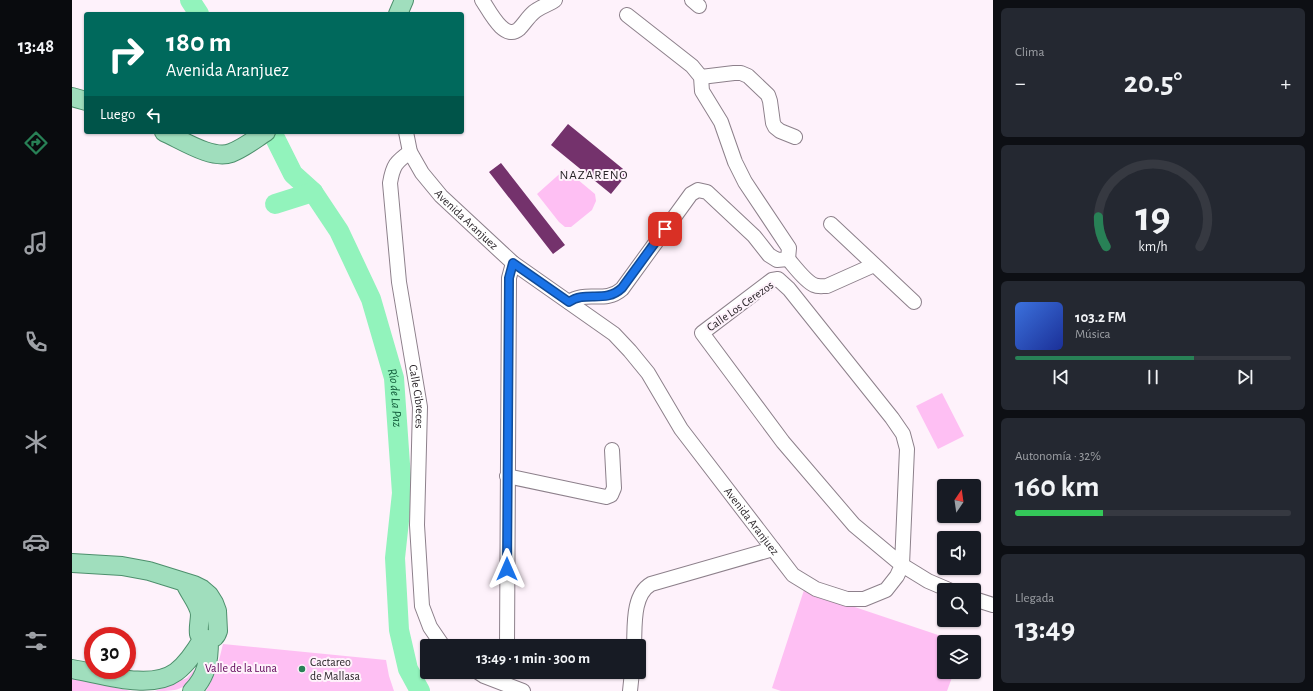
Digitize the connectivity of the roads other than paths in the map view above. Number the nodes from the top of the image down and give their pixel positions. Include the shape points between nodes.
1 (404, 0) edge
2 (413, 0) edge
3 (482, 0) edge
4 (555, 0) edge
5 (399, 12) edge
6 (411, 12) edge
7 (627, 15) dead end
8 (701, 77) junction
9 (72, 97) edge
10 (84, 100) edge
11 (168, 134) edge
12 (263, 134) edge
13 (406, 134) edge
14 (795, 137) dead end
15 (410, 152) junction
16 (832, 224) dead end
17 (788, 259) junction
18 (513, 263) junction
19 (874, 265) junction
20 (778, 279) joint
21 (569, 302) junction
22 (914, 302) dead end
23 (612, 450) dead end
24 (507, 476) junction
25 (773, 549) junction
26 (72, 563) edge
27 (902, 565) junction
28 (937, 585) edge
29 (981, 602) edge
30 (993, 605) edge
31 (207, 633) junction
32 (438, 639) edge
33 (507, 639) edge
34 (634, 639) edge
35 (72, 669) edge
36 (505, 679) edge
37 (631, 679) edge
38 (192, 691) edge
39 (522, 691) edge
40 (630, 691) edge

1 - 5 main road
2 - 6 main road
3 - 4 street via 501,28 512,32 534,12
7 - 8 street via 692,66
8 - 14 street via 734,73 748,76 768,94 775,127
8 - 17 street via 702,91 721,122 735,162 745,182 789,248
9 - 10 main road
11 - 12 main road via 218,155 243,147
13 - 15 street, Avenida Aranjuez
15 - 18 street, Avenida Aranjuez via 422,173 441,196
15 - 32 street, Calle Cibreces via 399,160 392,170 390,183 399,282 420,407 418,525 422,606 430,627
16 - 19 street
17 - 19 street via 808,281 820,287
17 - 21 street via 777,260 769,255 754,236 707,192 698,190 691,194 616,294 606,297 574,298
18 - 21 street, Avenida Aranjuez
18 - 24 street via 509,278
19 - 22 street
20 - 27 street, Avenida Aranjuez via 789,289 903,434 907,449
20 - 27 street, Calle Los Cerezos via 772,280 702,333 783,442 854,525
21 - 25 street, Avenida Aranjuez via 614,334 634,356 648,373 681,429
23 - 24 street via 614,488 611,495 606,497
24 - 33 street
25 - 27 street, Avenida Aranjuez via 793,575 816,589 847,600 864,599 886,590
25 - 34 street via 651,584 640,594 637,603
26 - 31 main road via 122,566 150,571 184,583 198,604
27 - 28 street
29 - 30 street
31 - 35 main road via 184,664 166,678 126,681
31 - 38 main road via 209,659 199,684
36 - 39 street
37 - 40 street

